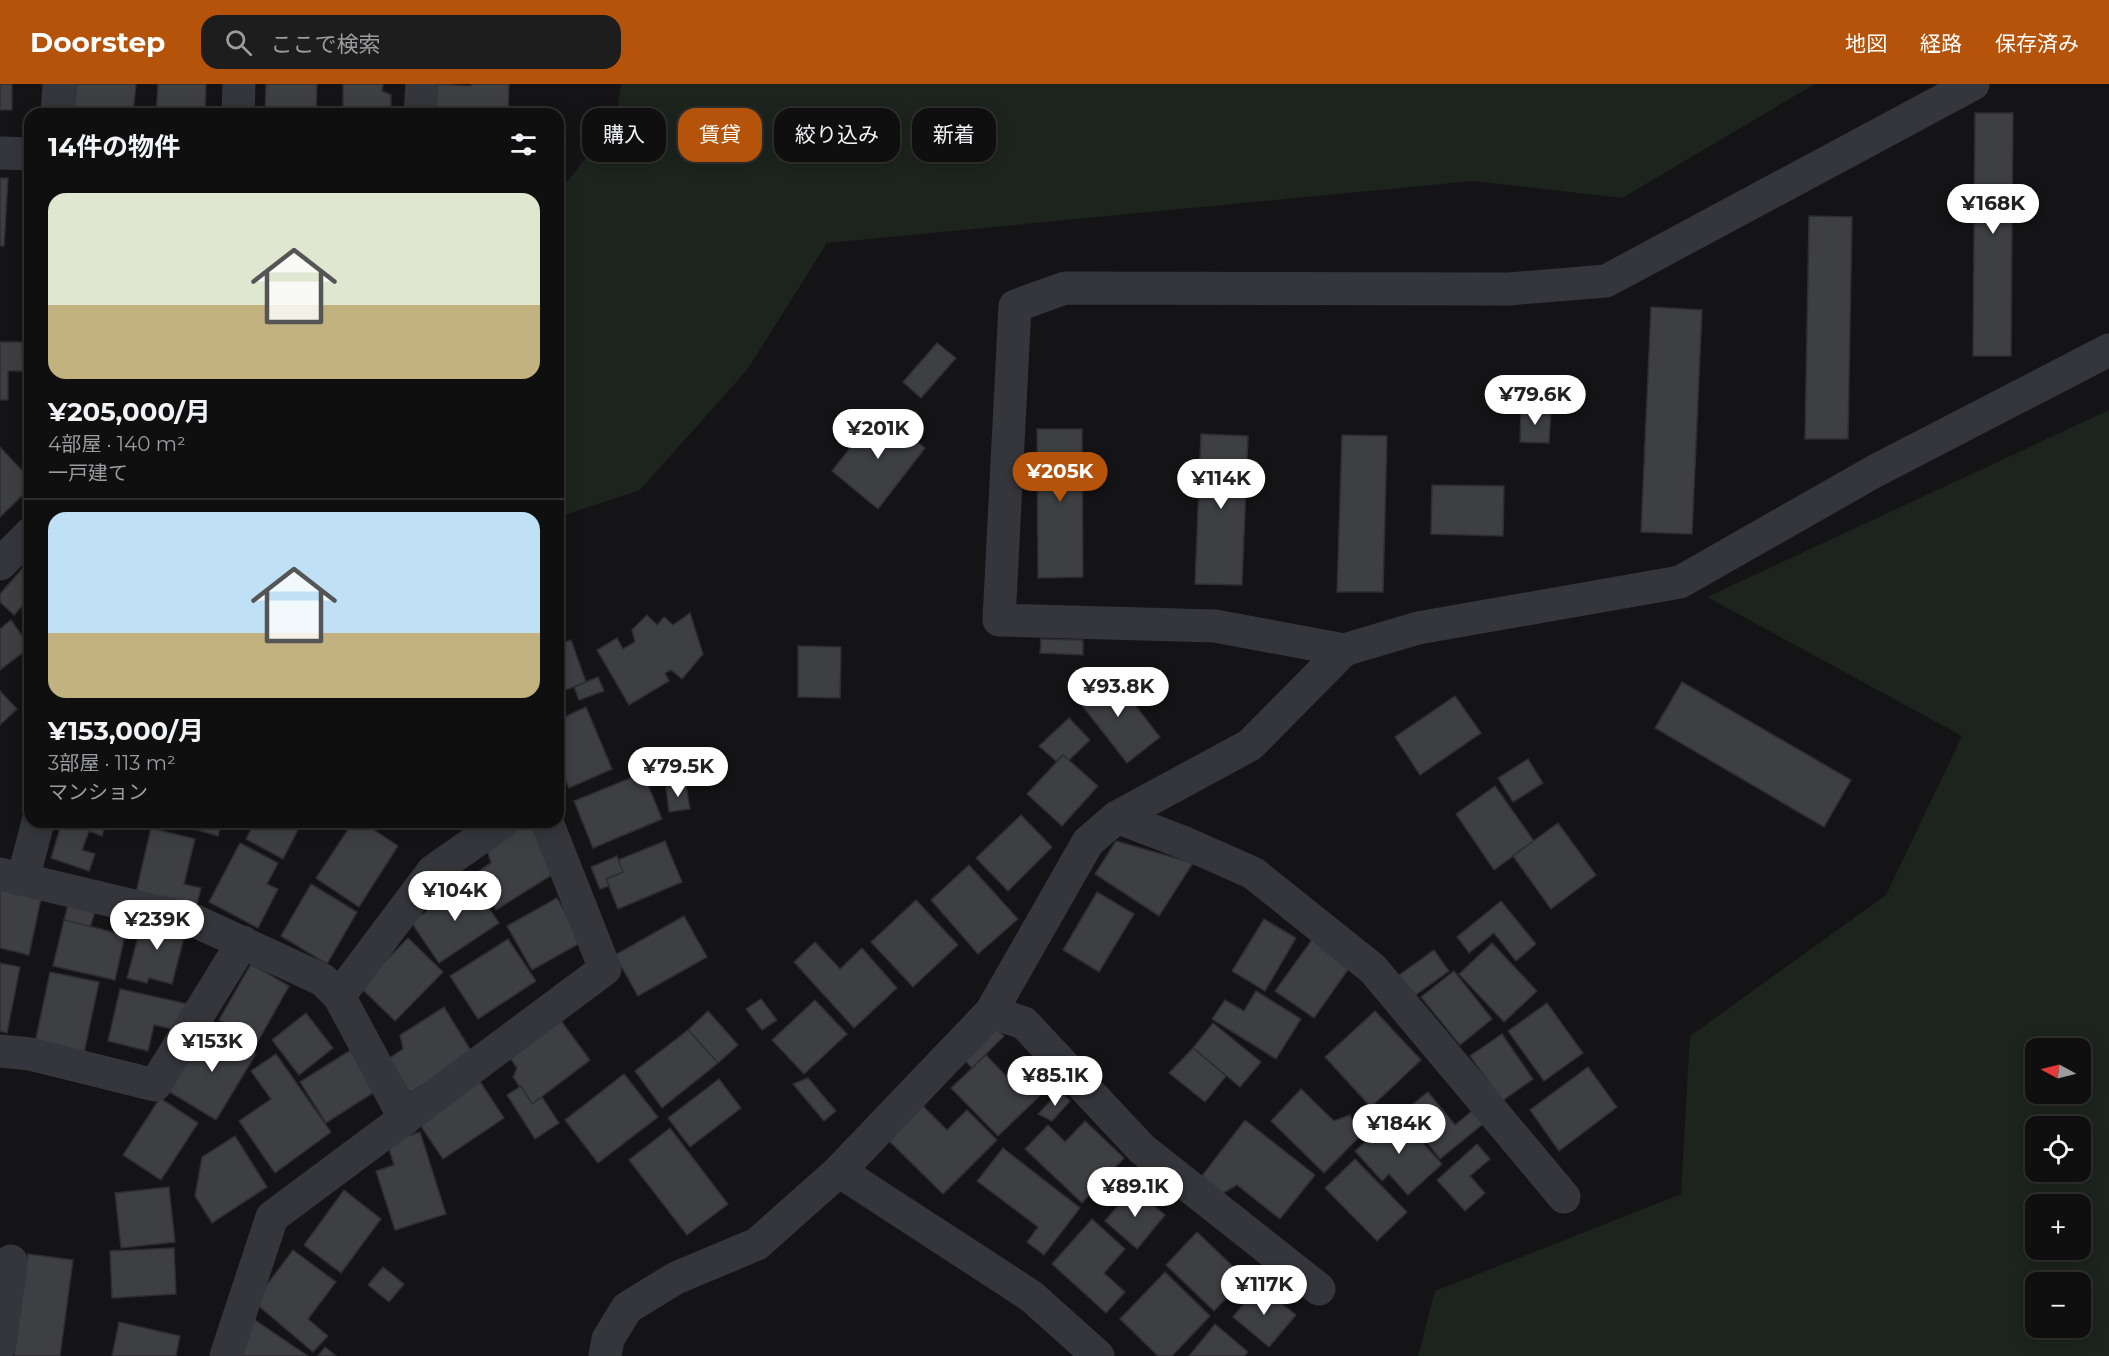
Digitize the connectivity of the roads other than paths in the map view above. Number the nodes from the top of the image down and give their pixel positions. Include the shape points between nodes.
1 (59, 84) edge
2 (239, 84) edge
3 (422, 84) edge
4 (1973, 84) edge
5 (57, 108) edge
6 (238, 108) edge
7 (420, 108) edge
8 (0, 153) edge
9 (24, 154) edge
10 (2109, 350) edge
11 (24, 540) edge
12 (0, 564) edge
13 (1344, 650) junction
14 (1117, 817) junction
15 (35, 828) edge
16 (494, 828) edge
17 (549, 828) edge
18 (11, 876) edge
19 (243, 942) junction
20 (339, 996) junction
21 (992, 1012) junction
22 (0, 1051) edge
23 (405, 1119) junction
24 (839, 1171) junction
25 (1564, 1197) dead end
26 (11, 1261) dead end
27 (1319, 1289) dead end
28 (0, 1345) edge
29 (226, 1356) edge
30 (605, 1356) edge
31 (1098, 1356) edge

1 - 5 street
2 - 6 street
3 - 7 street
4 - 13 street via 1606,281 1508,289 1065,288 1015,306 999,620 1215,626
8 - 9 street
10 - 13 street via 1875,471 1680,582 1418,627
11 - 12 street
13 - 14 street via 1250,744
14 - 21 street via 1088,842
14 - 25 street via 1254,873 1373,969
15 - 18 street
16 - 20 street via 433,871
17 - 23 street via 605,969
18 - 19 street via 193,920
19 - 20 street via 323,980
19 - 22 street via 155,1085 30,1054
20 - 23 street
21 - 24 street
21 - 27 street via 1024,1023 1142,1149
23 - 29 street via 272,1217
24 - 30 street via 757,1244 676,1278 627,1308 608,1339
24 - 31 street via 1031,1296
26 - 28 street

